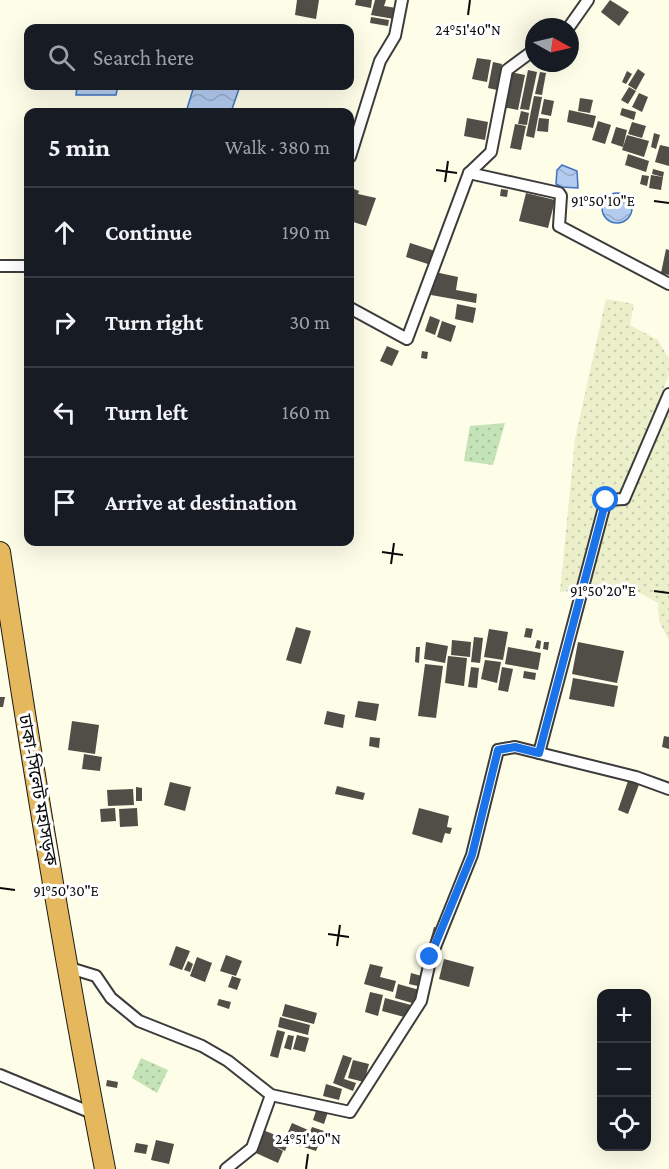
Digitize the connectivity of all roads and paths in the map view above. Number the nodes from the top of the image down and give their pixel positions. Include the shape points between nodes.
1 (402, 0) edge
2 (588, 0) edge
3 (575, 18) edge
4 (525, 57) edge
5 (354, 144) edge
6 (469, 173) junction
7 (0, 266) edge
8 (24, 266) edge
9 (669, 284) edge
10 (354, 310) edge
11 (669, 394) edge
12 (0, 552) edge
13 (539, 753) junction
14 (669, 789) edge
15 (70, 968) junction
16 (0, 1075) edge
17 (271, 1095) junction
18 (93, 1113) junction
19 (105, 1169) edge
20 (225, 1169) edge

1 - 5 street via 395,36 380,61
2 - 3 street
4 - 6 street via 507,70 491,152
6 - 9 street via 559,193 559,226
6 - 10 street via 407,339
7 - 8 street
11 - 13 street via 624,499 606,500
12 - 15 highway, ঢাকা-সিলেট মহাসড়ক via 27,734
13 - 14 street
13 - 17 street via 515,747 498,750 472,855 430,957 421,1001 350,1112
15 - 17 street via 96,976 111,998 139,1022 202,1046
15 - 18 highway, ঢাকা-সিলেট মহাসড়ক
16 - 18 street
17 - 20 street via 252,1149
18 - 19 highway, ঢাকা-সিলেট মহাসড়ক

